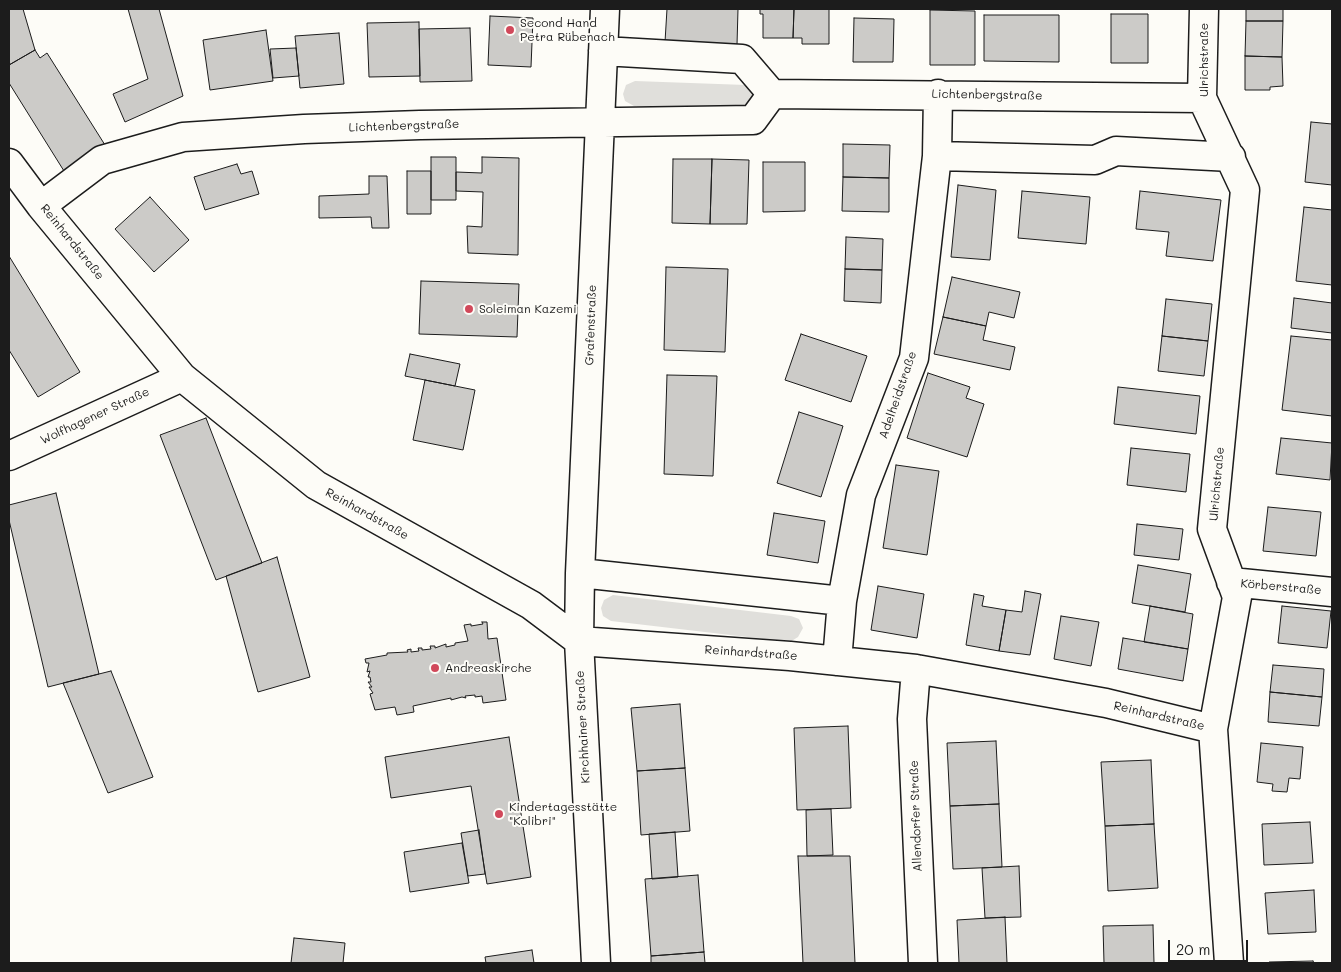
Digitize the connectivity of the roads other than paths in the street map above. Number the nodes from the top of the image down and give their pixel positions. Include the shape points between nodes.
1 (605, 9) edge
2 (1204, 9) edge
3 (604, 51) junction
4 (772, 94) junction
5 (938, 94) junction
6 (1202, 98) junction
7 (599, 122) junction
8 (938, 156) junction
9 (1231, 157) junction
10 (9, 163) edge
11 (41, 206) junction
12 (182, 376) junction
13 (9, 456) edge
14 (580, 573) junction
15 (1230, 582) junction
16 (1332, 592) edge
17 (842, 601) junction
18 (579, 641) junction
19 (837, 661) junction
20 (916, 668) junction
21 (1214, 729) junction
22 (596, 963) edge
23 (923, 963) edge
24 (1229, 963) edge

1 - 3 street, Grafenstraße
2 - 6 street, Ulrichstraße
3 - 4 street via 742,58
3 - 7 street, Grafenstraße
4 - 5 street, Lichtenbergstraße
4 - 7 street, Lichtenbergstraße via 754,120
5 - 6 street, Lichtenbergstraße
5 - 8 street, Adelheidstraße
6 - 9 street, Ulrichstraße
7 - 11 street, Lichtenbergstraße via 304,129 183,137 102,160
7 - 14 street, Grafenstraße
8 - 9 street via 1095,160 1116,151
8 - 17 street, Adelheidstraße via 914,358 861,495
9 - 15 street, Ulrichstraße via 1245,190 1212,529
10 - 11 street, Reinhardstraße
11 - 12 street, Reinhardstraße
12 - 13 street, Wolfhagener Straße
12 - 18 street, Reinhardstraße via 316,485 531,605
14 - 17 street
14 - 18 street, Grafenstraße
15 - 16 street, Körberstraße
15 - 21 street, Ulrichstraße via 1237,597
17 - 19 street
18 - 19 street, Reinhardstraße
18 - 22 street, Kirchhainer Straße
19 - 20 street, Reinhardstraße
20 - 21 street, Reinhardstraße via 1106,703
20 - 23 street, Allendorfer Straße via 912,719
21 - 24 street, Ulrichstraße

